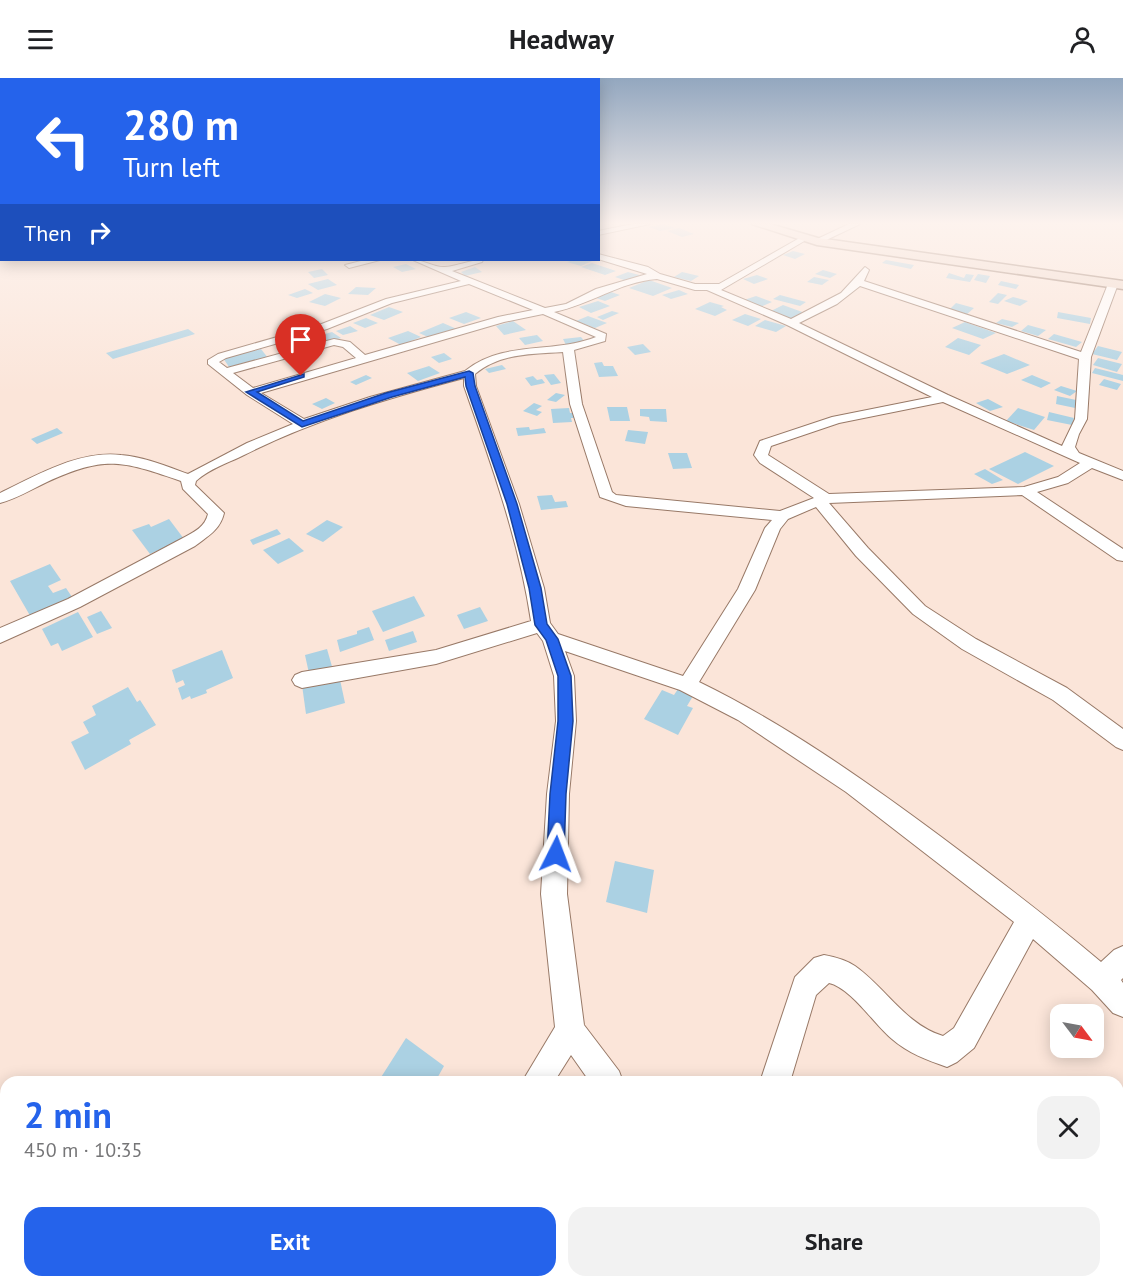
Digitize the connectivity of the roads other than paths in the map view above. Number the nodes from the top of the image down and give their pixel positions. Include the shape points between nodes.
1 (464, 280) edge
2 (640, 280) edge
3 (671, 280) edge
4 (734, 280) edge
5 (861, 280) edge
6 (1086, 280) edge
7 (467, 282) junction
8 (859, 284) junction
9 (1118, 285) edge
10 (713, 288) junction
11 (546, 312) junction
12 (791, 323) junction
13 (568, 347) junction
14 (1085, 357) junction
15 (362, 358) junction
16 (224, 372) junction
17 (469, 373) junction
18 (251, 392) junction
19 (944, 398) junction
20 (302, 424) junction
21 (1074, 456) junction
22 (1089, 464) junction
23 (1123, 476) edge
24 (189, 479) junction
25 (1025, 491) junction
26 (0, 499) edge
27 (823, 500) junction
28 (783, 516) junction
29 (1123, 556) edge
30 (546, 632) junction
31 (0, 636) edge
32 (302, 680) dead end
33 (687, 685) junction
34 (1123, 741) edge
35 (1030, 919) junction
36 (1123, 959) edge
37 (1102, 980) junction
38 (1123, 1003) edge
39 (570, 1030) junction
40 (541, 1076) edge
41 (604, 1076) edge
42 (777, 1076) edge

1 - 7 street
2 - 11 street via 599,291
3 - 10 street
4 - 10 street
5 - 8 street
6 - 9 main road
7 - 11 street
7 - 16 street via 389,301 323,327 214,359 212,362
8 - 12 street via 816,313
8 - 14 street
9 - 14 street
10 - 12 street
11 - 13 street via 601,334 596,342
11 - 15 street via 502,319
12 - 19 street
13 - 17 street via 504,356 482,362
13 - 28 street via 576,404 605,494 626,502
14 - 21 street via 1081,419 1068,447
15 - 16 street via 346,345 334,342
15 - 18 street
16 - 18 street
17 - 20 street
17 - 30 street via 470,386 515,514
18 - 20 street
19 - 21 street
19 - 27 street via 836,420 765,444 761,455 765,460
20 - 24 street
21 - 22 street
22 - 23 street
22 - 25 street via 1063,480
24 - 26 street via 137,462 95,459
24 - 31 street via 188,486 216,513 207,530 74,603
25 - 27 street
25 - 29 street
27 - 28 street
27 - 34 street via 862,552 919,610 969,645 1060,694
28 - 33 street via 773,528 746,590
30 - 32 street via 436,657
30 - 33 street
30 - 39 street via 564,676 566,721 554,894
33 - 35 street via 745,714 854,785
35 - 37 street
35 - 42 street via 964,1038 947,1052 927,1048 899,1027 845,974 824,968 805,987
36 - 37 street
37 - 38 street
39 - 40 street
39 - 41 street

